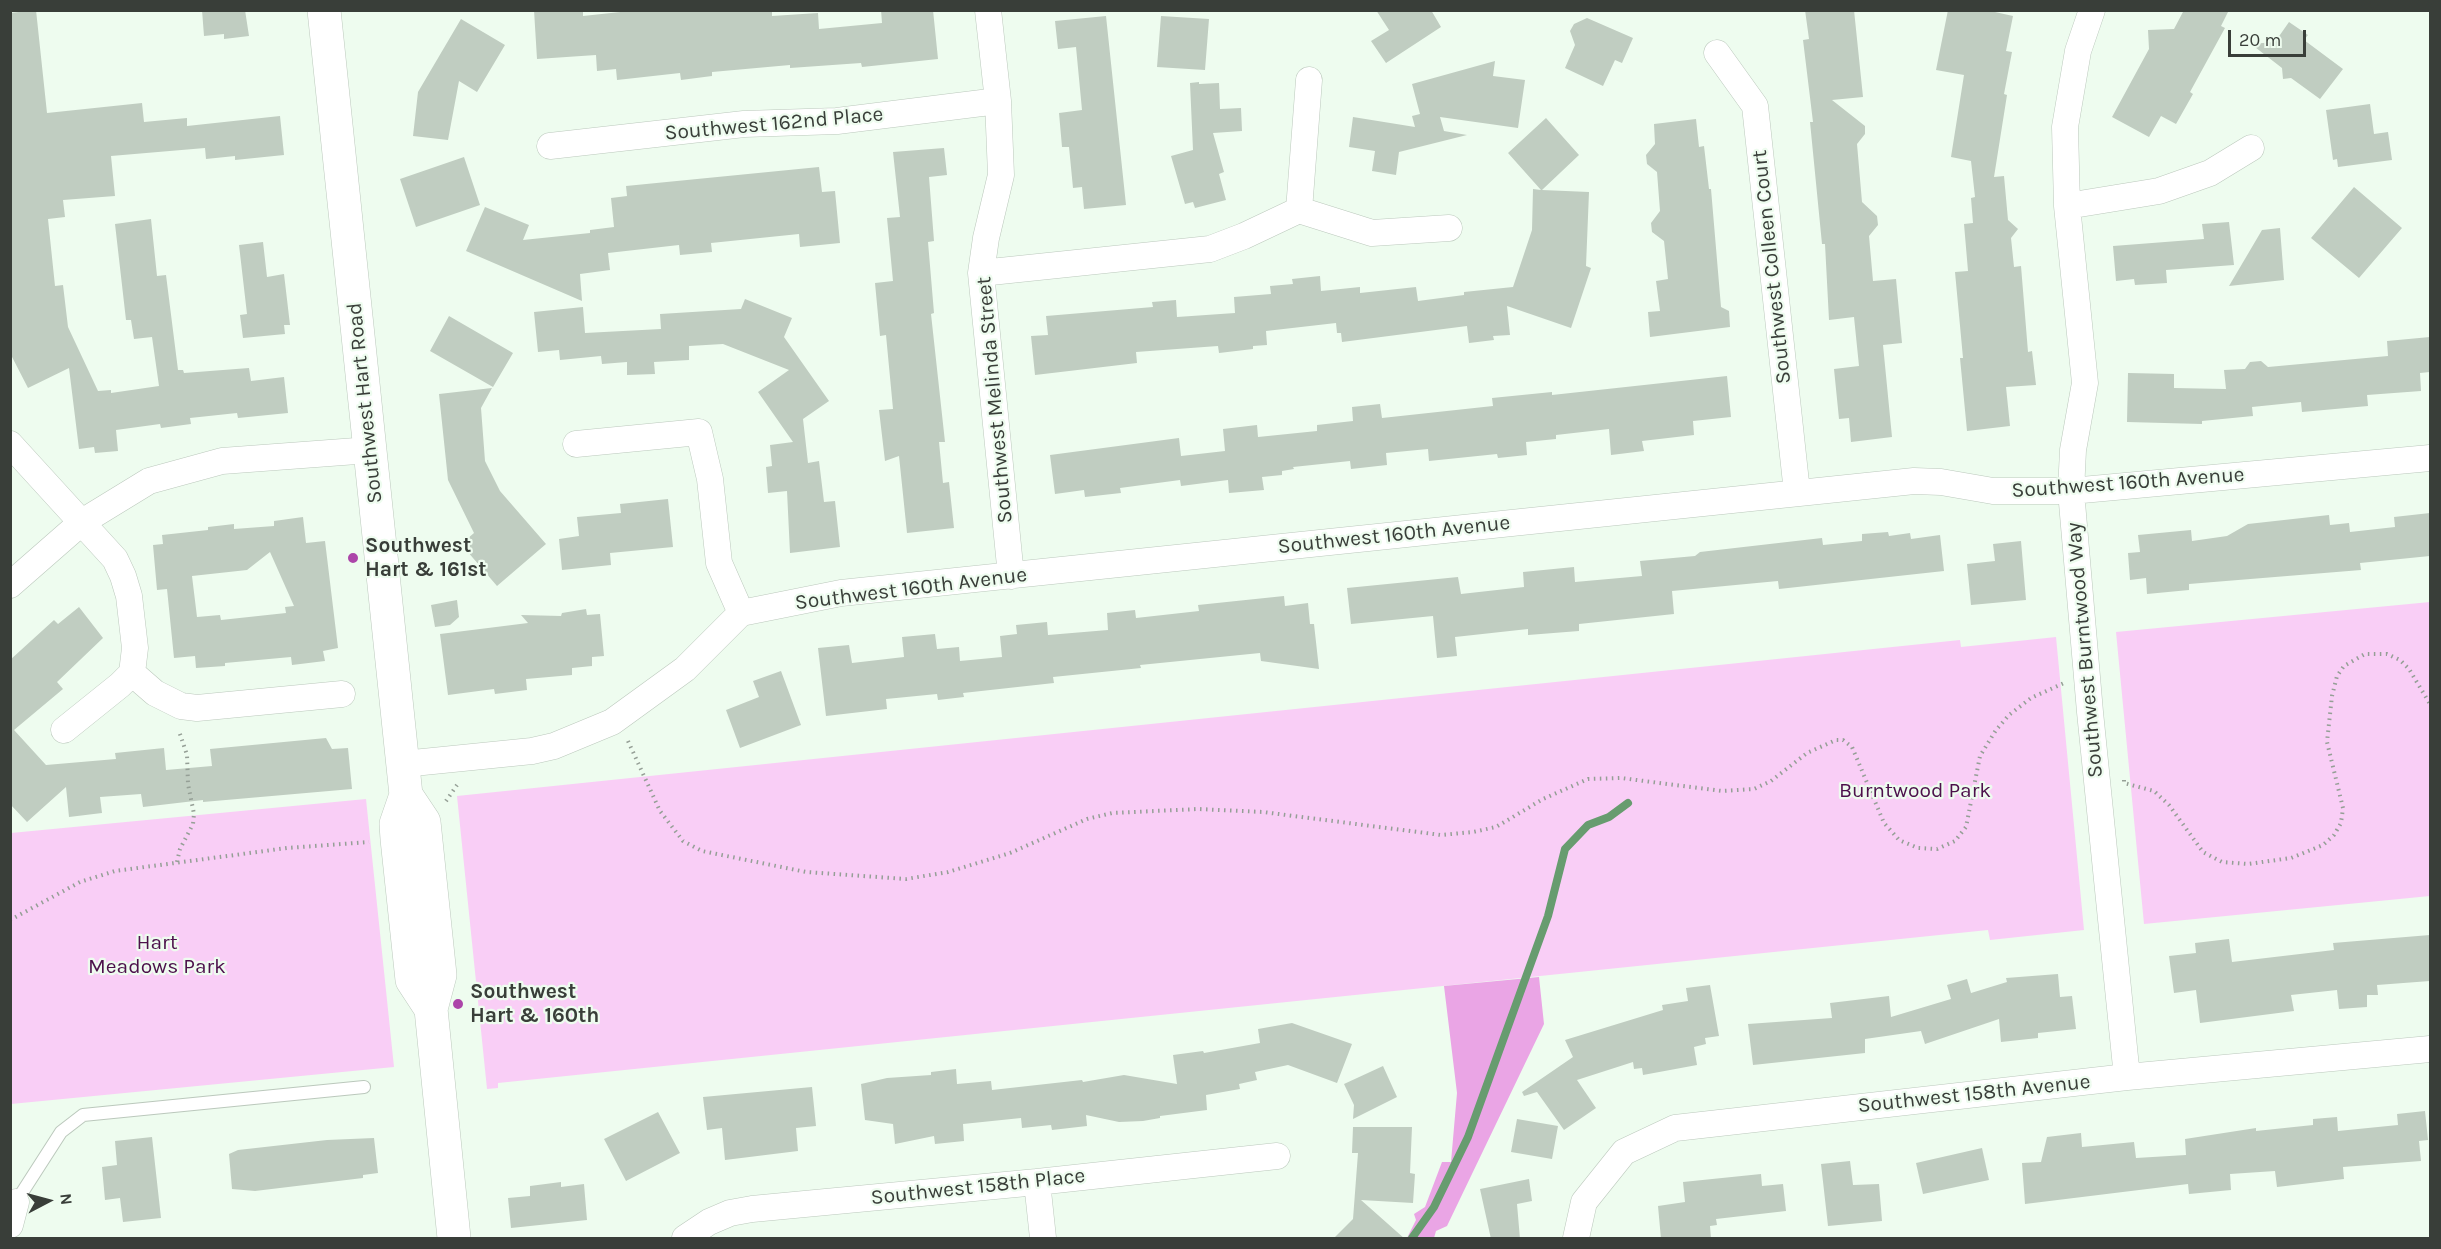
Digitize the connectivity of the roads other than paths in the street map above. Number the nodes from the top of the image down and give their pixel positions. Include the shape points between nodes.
1 (324, 10) edge
2 (988, 10) edge
3 (2092, 10) edge
4 (1717, 53) dead end
5 (1309, 80) dead end
6 (998, 100) junction
7 (550, 146) dead end
8 (2251, 148) dead end
9 (2067, 206) junction
10 (1299, 210) junction
11 (1449, 228) dead end
12 (981, 273) junction
13 (10, 444) edge
14 (576, 444) dead end
15 (370, 450) junction
16 (2430, 458) edge
17 (2071, 491) junction
18 (1797, 492) junction
19 (82, 522) junction
20 (1011, 576) junction
21 (10, 585) edge
22 (741, 613) junction
23 (132, 673) junction
24 (342, 694) dead end
25 (64, 730) dead end
26 (403, 764) junction
27 (2430, 1049) edge
28 (2127, 1077) junction
29 (364, 1087) dead end
30 (1277, 1156) dead end
31 (1037, 1182) junction
32 (13, 1213) edge
33 (454, 1239) edge
34 (685, 1239) edge
35 (1043, 1239) edge
36 (1576, 1239) edge

1 - 15 main road, Southwest Hart Road
2 - 6 street, Southwest Melinda Street
3 - 9 street, Southwest Burntwood Way via 2078,51 2065,128
4 - 18 street, Southwest Colleen Court via 1755,106
5 - 10 street
6 - 7 street, Southwest 162nd Place via 837,121 744,124
6 - 12 street, Southwest Melinda Street via 1000,175
8 - 9 street via 2210,173 2159,191
9 - 17 street, Southwest Burntwood Way via 2085,383 2073,450
10 - 11 street via 1372,233
10 - 12 street via 1210,249
12 - 20 street, Southwest Melinda Street
13 - 19 street
14 - 22 street via 699,432 711,479 719,563
15 - 19 street via 222,461 149,481
15 - 26 main road, Southwest Hart Road
16 - 17 street, Southwest 160th Avenue
17 - 18 street, Southwest 160th Avenue via 1994,491 1914,481
17 - 28 street, Southwest Burntwood Way
18 - 20 street, Southwest 160th Avenue
19 - 21 street
19 - 23 street via 115,559 123,576 135,648
20 - 22 street, Southwest 160th Avenue via 841,593
22 - 26 street via 685,669 612,722 532,751
23 - 24 street via 155,693 181,706 209,707
23 - 25 street
26 - 33 main road, Southwest Hart Road via 406,795 396,824 412,980 430,1009
27 - 28 street, Southwest 158th Avenue
28 - 36 street, Southwest 158th Avenue via 1675,1128 1624,1152 1584,1202
29 - 32 lane via 83,1115 61,1132
30 - 31 street, Southwest 158th Place
31 - 34 street, Southwest 158th Place via 752,1209 709,1222
31 - 35 street

